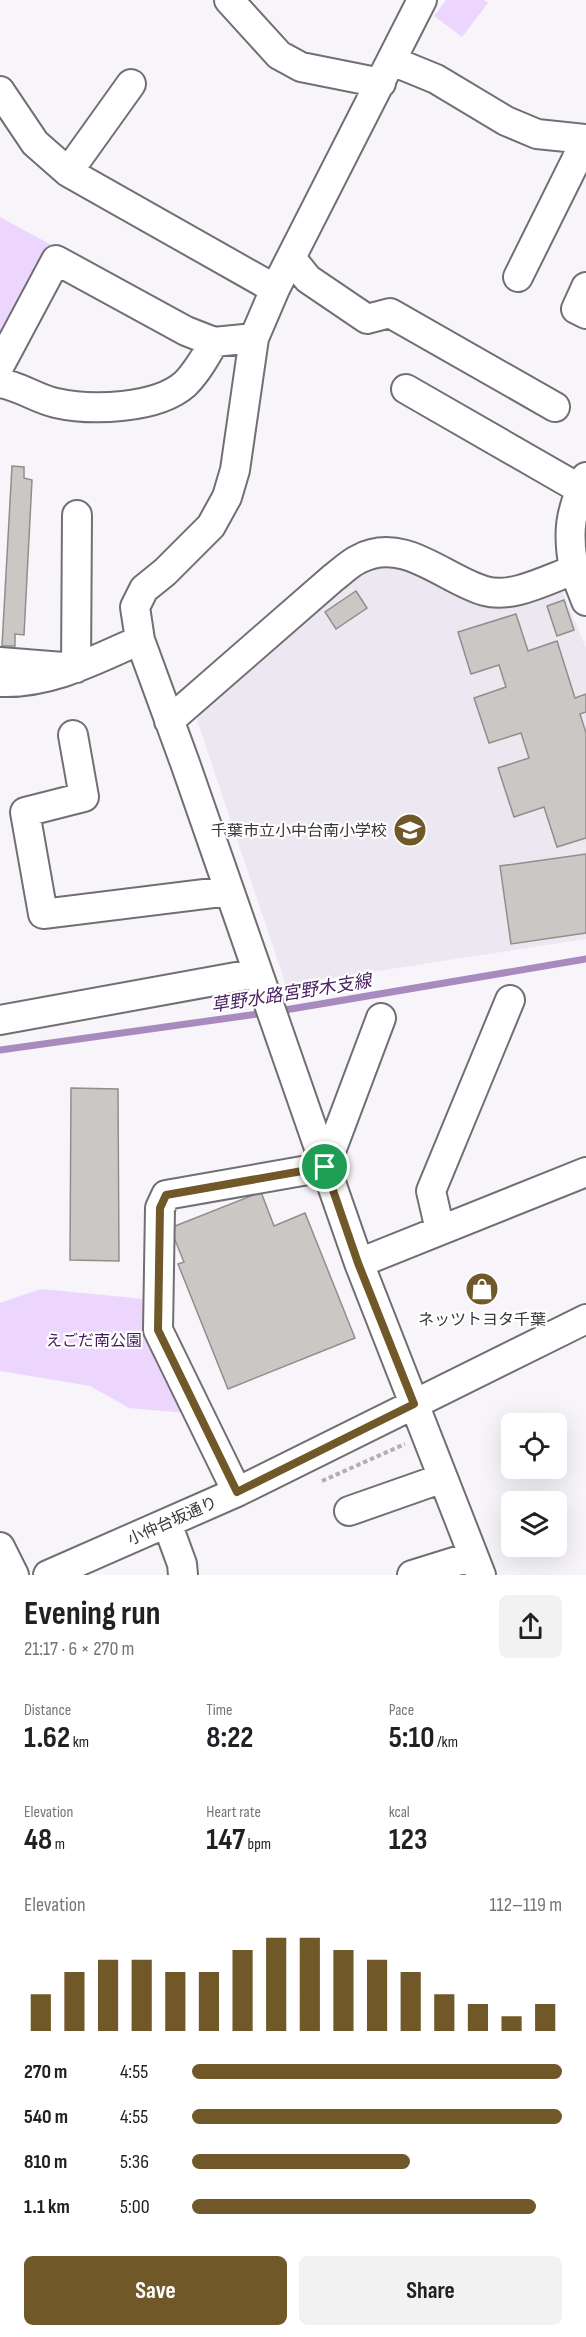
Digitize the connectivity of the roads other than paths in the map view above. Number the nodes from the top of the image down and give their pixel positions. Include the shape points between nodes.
1 (229, 0) edge
2 (422, 0) edge
3 (386, 72) junction
4 (131, 84) dead end
5 (0, 91) edge
6 (586, 140) edge
7 (68, 172) junction
8 (291, 258) junction
9 (518, 277) dead end
10 (586, 287) edge
11 (275, 289) junction
12 (586, 314) edge
13 (254, 338) junction
14 (214, 342) junction
15 (0, 365) edge
16 (0, 383) edge
17 (406, 389) dead end
18 (555, 407) dead end
19 (583, 483) edge
20 (77, 515) dead end
21 (574, 570) junction
22 (586, 601) edge
23 (140, 640) junction
24 (0, 662) edge
25 (76, 668) junction
26 (0, 682) edge
27 (169, 721) junction
28 (73, 735) dead end
29 (229, 891) junction
30 (258, 973) junction
31 (510, 1000) dead end
32 (381, 1018) dead end
33 (0, 1020) edge
34 (325, 1167) junction
35 (586, 1172) edge
36 (440, 1230) junction
37 (358, 1263) junction
38 (586, 1319) edge
39 (414, 1404) junction
40 (442, 1478) junction
41 (237, 1492) junction
42 (349, 1511) dead end
43 (167, 1523) junction
44 (0, 1547) edge
45 (477, 1566) edge
46 (14, 1575) edge
47 (48, 1575) edge
48 (183, 1575) edge
49 (412, 1575) edge

1 - 3 street via 279,55 301,67
2 - 3 street
3 - 6 street via 436,79 506,121 537,134
3 - 8 street
4 - 7 street
5 - 7 street via 36,143
6 - 9 street
7 - 11 street
8 - 11 street
8 - 18 street via 308,279 367,319 390,313
10 - 12 street via 576,309
11 - 13 street
13 - 14 street
13 - 23 street via 235,470 227,497 211,526 144,588 135,607
14 - 15 street via 186,331 56,260
14 - 16 street via 184,385 152,400 124,406 55,403
17 - 19 street
19 - 21 street via 569,522
20 - 25 street
21 - 22 street
21 - 27 street via 508,592 485,591 413,557 383,552 360,558
23 - 25 street
23 - 27 street
24 - 25 street
25 - 26 street via 43,678
27 - 29 street
28 - 29 street via 84,797 25,812 43,914
29 - 30 street
30 - 33 street
30 - 34 street
31 - 36 street via 431,1191
32 - 34 street
34 - 37 street
34 - 41 street via 166,1195 160,1208 158,1330
35 - 36 street
36 - 37 street
37 - 39 street
38 - 39 street, 小仲台坂通り
39 - 40 street
39 - 41 street, 小仲台坂通り
40 - 42 street
40 - 45 street
41 - 43 street, 小仲台坂通り
43 - 47 street, 小仲台坂通り
43 - 48 street
44 - 46 street
45 - 49 street

